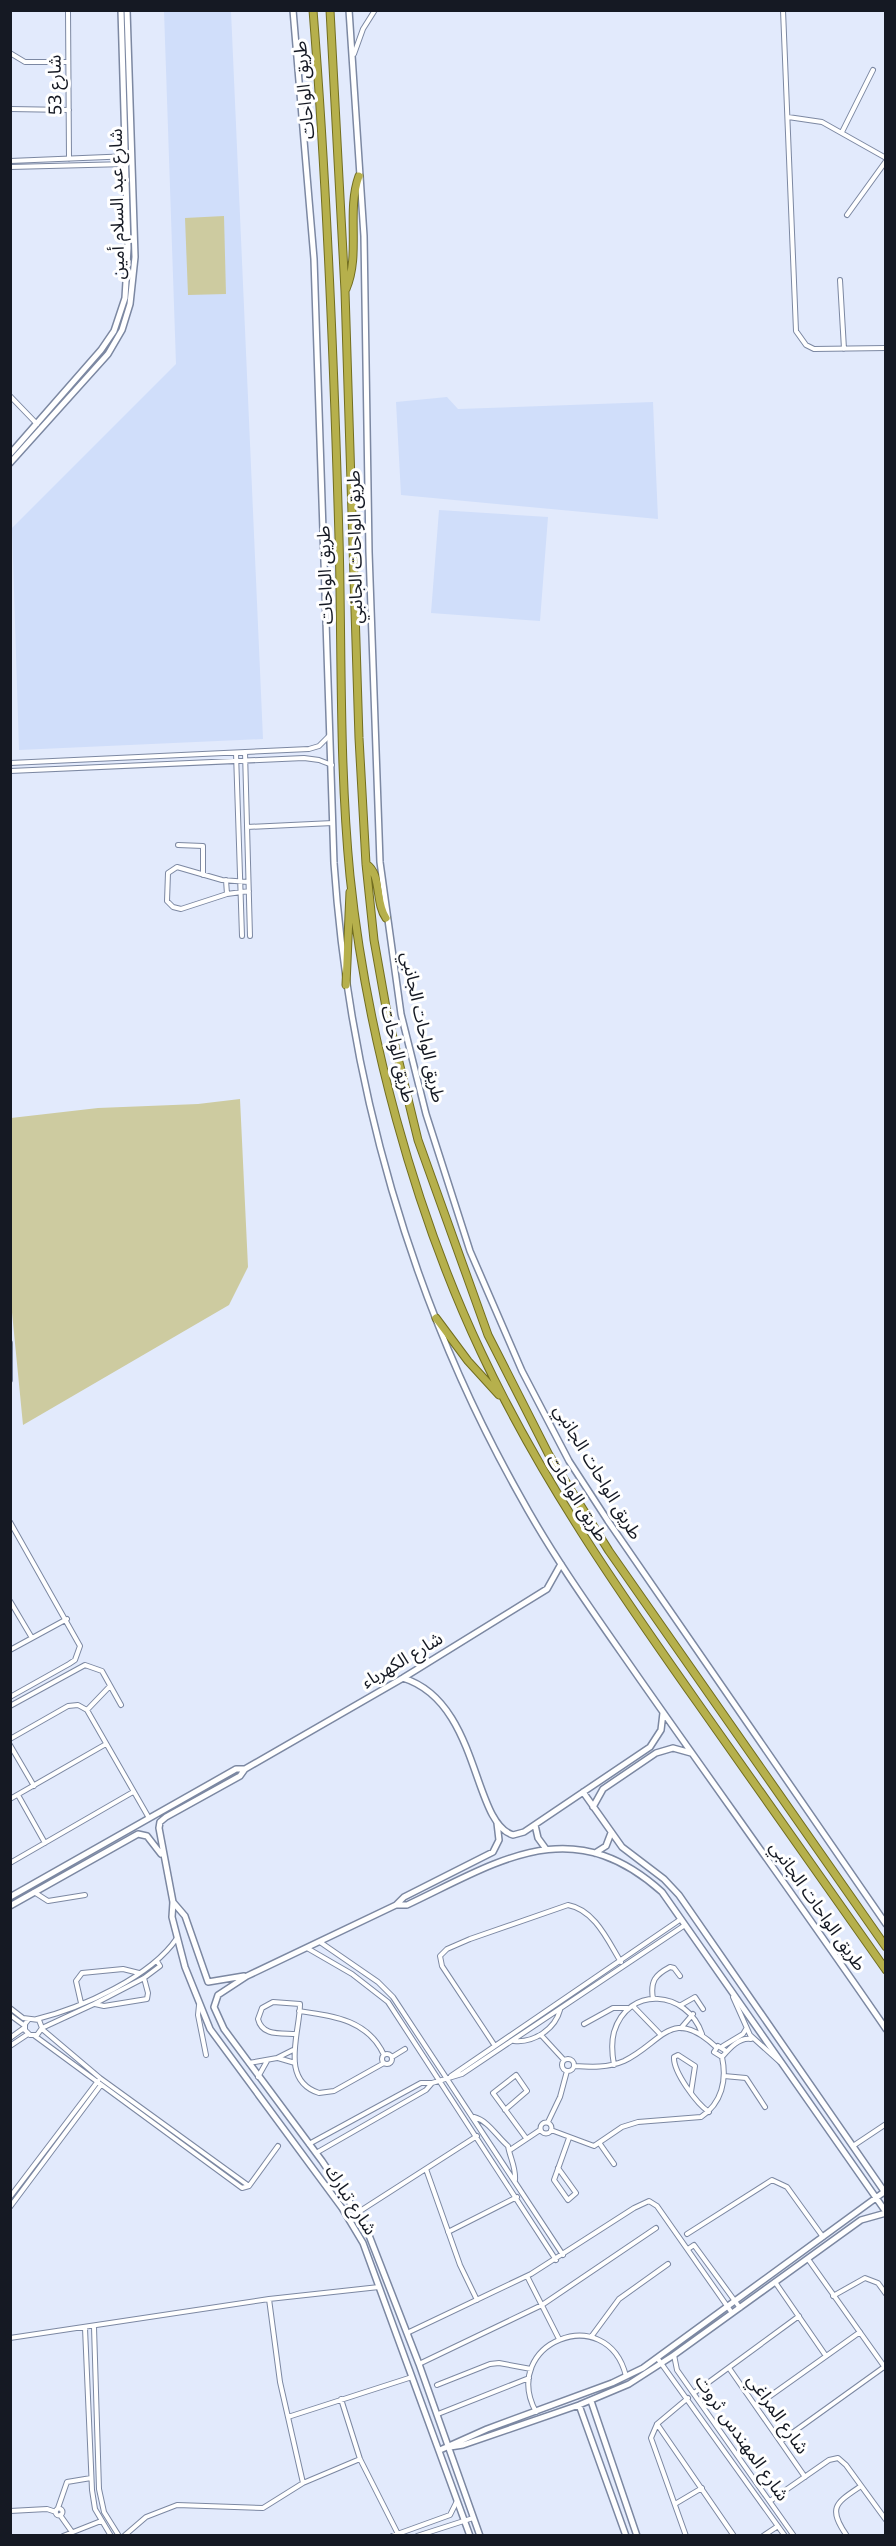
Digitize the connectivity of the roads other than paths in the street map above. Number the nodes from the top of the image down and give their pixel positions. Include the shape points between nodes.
1 (68, 10) edge
2 (121, 10) edge
3 (127, 10) edge
4 (293, 10) edge
5 (313, 10) edge
6 (330, 10) edge
7 (349, 10) edge
8 (375, 10) edge
9 (783, 10) edge
10 (10, 53) edge
11 (353, 61) junction
12 (68, 62) junction
13 (873, 70) dead end
14 (10, 109) edge
15 (69, 110) junction
16 (788, 117) junction
17 (842, 132) junction
18 (128, 156) junction
19 (69, 159) junction
20 (885, 159) edge
21 (54, 160) junction
22 (10, 161) edge
23 (128, 164) junction
24 (10, 167) edge
25 (54, 167) junction
26 (359, 176) junction
27 (847, 215) dead end
28 (840, 280) dead end
29 (345, 291) junction
30 (885, 348) edge
31 (844, 349) junction
32 (10, 396) edge
33 (37, 424) junction
34 (10, 454) edge
35 (10, 463) edge
36 (355, 603) junction
37 (341, 605) junction
38 (341, 626) junction
39 (356, 628) junction
40 (332, 734) junction
41 (245, 752) junction
42 (236, 753) junction
43 (245, 761) junction
44 (236, 762) junction
45 (10, 763) edge
46 (332, 765) junction
47 (10, 771) edge
48 (333, 823) junction
49 (247, 827) junction
50 (178, 845) dead end
51 (366, 864) junction
52 (203, 874) junction
53 (351, 878) junction
54 (226, 880) junction
55 (241, 882) junction
56 (248, 882) junction
57 (249, 891) junction
58 (241, 892) junction
59 (226, 894) junction
60 (386, 918) junction
61 (242, 936) dead end
62 (250, 936) dead end
63 (346, 985) junction
64 (436, 1318) junction
65 (10, 1343) edge
66 (10, 1380) edge
67 (506, 1402) junction
68 (10, 1522) edge
69 (561, 1564) junction
70 (10, 1601) edge
71 (67, 1619) junction
72 (32, 1638) junction
73 (10, 1650) edge
74 (403, 1678) junction
75 (110, 1686) junction
76 (10, 1697) edge
77 (121, 1705) dead end
78 (10, 1706) edge
79 (87, 1710) junction
80 (663, 1712) junction
81 (10, 1739) edge
82 (106, 1744) junction
83 (10, 1745) edge
84 (692, 1753) junction
85 (244, 1769) junction
86 (34, 1786) junction
87 (133, 1792) junction
88 (583, 1792) junction
89 (18, 1795) junction
90 (10, 1799) edge
91 (593, 1807) junction
92 (149, 1818) junction
93 (496, 1822) junction
94 (535, 1825) junction
95 (159, 1828) joint
96 (611, 1833) junction
97 (45, 1843) junction
98 (546, 1849) junction
99 (594, 1854) junction
100 (162, 1856) junction
101 (640, 1862) junction
102 (10, 1863) edge
103 (635, 1871) junction
104 (34, 1892) junction
105 (85, 1895) dead end
106 (10, 1897) edge
107 (173, 1902) junction
108 (396, 1905) junction
109 (10, 1906) edge
110 (683, 1922) junction
111 (885, 1924) edge
112 (178, 1937) junction
113 (320, 1942) junction
114 (885, 1947) edge
115 (307, 1948) junction
116 (636, 1951) junction
117 (639, 1956) junction
118 (621, 1962) junction
119 (158, 1963) junction
120 (885, 1970) edge
121 (140, 1973) junction
122 (247, 1976) junction
123 (680, 1976) dead end
124 (144, 1978) junction
125 (731, 1990) junction
126 (653, 1999) junction
127 (81, 2003) junction
128 (94, 2004) junction
129 (199, 2005) junction
130 (681, 2005) junction
131 (631, 2007) junction
132 (10, 2008) edge
133 (560, 2009) junction
134 (703, 2009) dead end
135 (299, 2011) junction
136 (693, 2014) junction
137 (10, 2015) edge
138 (29, 2019) junction
139 (37, 2019) junction
140 (584, 2024) dead end
141 (24, 2027) junction
142 (746, 2027) junction
143 (42, 2029) junction
144 (681, 2029) junction
145 (885, 2029) edge
146 (546, 2032) junction
147 (28, 2034) junction
148 (296, 2034) junction
149 (660, 2034) junction
150 (702, 2034) junction
151 (541, 2035) junction
152 (34, 2036) junction
153 (10, 2038) edge
154 (753, 2039) junction
155 (513, 2040) junction
156 (550, 2043) junction
157 (10, 2046) edge
158 (495, 2046) junction
159 (716, 2047) junction
160 (293, 2049) junction
161 (405, 2049) dead end
162 (724, 2049) junction
163 (206, 2055) dead end
164 (384, 2055) junction
165 (722, 2056) junction
166 (392, 2057) junction
167 (277, 2058) junction
168 (268, 2060) junction
169 (564, 2060) junction
170 (249, 2063) junction
171 (295, 2063) junction
172 (384, 2063) junction
173 (614, 2065) junction
174 (783, 2065) junction
175 (574, 2066) junction
176 (567, 2071) junction
177 (724, 2076) junction
178 (258, 2077) junction
179 (448, 2078) junction
180 (102, 2079) junction
181 (439, 2080) junction
182 (432, 2083) junction
183 (99, 2084) junction
184 (691, 2092) junction
185 (386, 2103) junction
186 (824, 2104) junction
187 (765, 2107) dead end
188 (282, 2108) junction
189 (390, 2110) junction
190 (505, 2110) junction
191 (814, 2111) junction
192 (709, 2112) junction
193 (273, 2114) junction
194 (474, 2117) junction
195 (548, 2122) junction
196 (885, 2124) edge
197 (540, 2130) junction
198 (551, 2130) junction
199 (477, 2136) junction
200 (526, 2138) junction
201 (569, 2138) junction
202 (490, 2142) junction
203 (519, 2142) junction
204 (309, 2144) junction
205 (506, 2144) junction
206 (600, 2144) junction
207 (278, 2146) dead end
208 (484, 2146) junction
209 (853, 2146) junction
210 (510, 2150) junction
211 (316, 2153) junction
212 (322, 2161) junction
213 (614, 2164) dead end
214 (312, 2167) junction
215 (558, 2168) junction
216 (426, 2169) junction
217 (515, 2181) junction
218 (249, 2186) junction
219 (885, 2193) edge
220 (10, 2197) edge
221 (517, 2197) junction
222 (347, 2198) junction
223 (876, 2199) junction
224 (339, 2203) junction
225 (10, 2207) edge
226 (357, 2212) junction
227 (885, 2213) edge
228 (656, 2228) dead end
229 (448, 2232) junction
230 (687, 2234) dead end
231 (823, 2238) junction
232 (688, 2249) junction
233 (563, 2255) junction
234 (808, 2259) junction
235 (556, 2260) junction
236 (668, 2264) dead end
237 (516, 2274) dead end
238 (527, 2276) junction
239 (518, 2280) junction
240 (775, 2282) junction
241 (379, 2287) junction
242 (885, 2294) edge
243 (833, 2295) junction
244 (269, 2300) junction
245 (477, 2300) junction
246 (735, 2301) junction
247 (542, 2305) junction
248 (728, 2307) junction
249 (740, 2308) junction
250 (732, 2313) junction
251 (799, 2316) junction
252 (94, 2327) junction
253 (85, 2328) junction
254 (860, 2332) junction
255 (407, 2333) junction
256 (591, 2337) junction
257 (10, 2338) edge
258 (560, 2339) junction
259 (674, 2355) junction
260 (826, 2356) junction
261 (659, 2361) junction
262 (419, 2364) junction
263 (729, 2368) junction
264 (885, 2368) edge
265 (531, 2369) junction
266 (677, 2370) junction
267 (671, 2374) junction
268 (412, 2377) junction
269 (626, 2377) junction
270 (529, 2378) junction
271 (437, 2385) dead end
272 (428, 2389) junction
273 (418, 2392) junction
274 (694, 2393) junction
275 (688, 2398) junction
276 (341, 2399) junction
277 (591, 2401) junction
278 (579, 2405) junction
279 (756, 2406) junction
280 (536, 2412) junction
281 (438, 2414) junction
282 (288, 2417) junction
283 (657, 2424) junction
284 (781, 2441) junction
285 (449, 2447) junction
286 (440, 2450) junction
287 (360, 2459) junction
288 (805, 2476) junction
289 (91, 2478) junction
290 (303, 2483) junction
291 (861, 2486) junction
292 (702, 2488) junction
293 (99, 2489) junction
294 (92, 2490) junction
295 (457, 2500) junction
296 (770, 2501) junction
297 (675, 2504) junction
298 (776, 2510) junction
299 (10, 2511) edge
300 (58, 2512) junction
301 (770, 2514) junction
302 (474, 2518) junction
303 (885, 2520) edge
304 (100, 2521) junction
305 (464, 2521) junction
306 (778, 2526) junction
307 (72, 2532) junction
308 (398, 2534) edge
309 (63, 2535) edge
310 (111, 2535) edge
311 (119, 2535) edge
312 (124, 2535) edge
313 (392, 2535) edge
314 (417, 2535) edge
315 (470, 2535) edge
316 (480, 2535) edge
317 (626, 2535) edge
318 (637, 2535) edge
319 (686, 2535) edge
320 (734, 2535) edge
321 (763, 2535) edge
322 (784, 2535) edge
323 (794, 2535) edge
324 (846, 2535) edge

1 - 12 street, شارع 53
2 - 18 street, شارع عبد السلام أمين
3 - 18 street, شارع عبد السلام أمين
4 - 40 street, طريق الواحات الجانبي via 314,259
5 - 37 highway, طريق الواحات via 332,294
6 - 29 highway, طريق الواحات
7 - 11 street, طريق الواحات الجانبي
8 - 11 street via 359,36
9 - 16 street
10 - 12 street via 25,62
11 - 26 street, طريق الواحات الجانبي
12 - 15 street, شارع 53
13 - 17 street
14 - 15 street
15 - 19 street, شارع 53
16 - 17 street via 815,120
16 - 31 street via 796,331 814,349
17 - 20 street
18 - 19 street
18 - 23 street, شارع عبد السلام أمين
19 - 21 street
20 - 27 street
21 - 22 street
21 - 25 street
23 - 25 street
23 - 33 street, شارع عبد السلام أمين via 128,264 122,309 101,350
23 - 35 street, شارع عبد السلام أمين via 134,277 122,330 98,366
24 - 25 street
26 - 29 highway via 351,275
26 - 60 street, طريق الواحات الجانبي via 365,246 374,748
28 - 31 street
29 - 36 highway, طريق الواحات
30 - 31 street
32 - 33 street
33 - 34 street, شارع عبد السلام أمين
36 - 37 highway via 350,607
36 - 39 highway, طريق الواحات
37 - 38 highway, طريق الواحات
38 - 39 highway via 349,624
38 - 53 highway, طريق الواحات
39 - 51 highway, طريق الواحات
40 - 41 street via 312,748
40 - 46 street, طريق الواحات الجانبي
41 - 42 street
41 - 43 street
42 - 44 street
42 - 45 street
43 - 44 street
43 - 46 street via 313,759
43 - 49 street
44 - 47 street
44 - 55 street
46 - 48 street, طريق الواحات الجانبي
48 - 49 street
48 - 63 street, طريق الواحات الجانبي
49 - 56 street
50 - 52 street via 202,846
51 - 60 highway via 373,870
51 - 114 highway, طريق الواحات via 374,939 406,1098 433,1186 488,1335 532,1424 578,1503
52 - 54 street
52 - 59 street via 172,869 167,877 169,905 181,909
53 - 63 highway
53 - 67 highway, طريق الواحات via 374,1020 405,1147 444,1260 479,1348
54 - 55 street
54 - 59 street
55 - 56 street
55 - 58 street
56 - 57 street
57 - 58 street
57 - 62 street
58 - 59 street
58 - 61 street
60 - 111 street, طريق الواحات الجانبي via 401,1014 426,1114 470,1251 522,1371 569,1461 608,1521
63 - 64 street, طريق الواحات الجانبي via 374,1125 405,1233
64 - 67 highway
64 - 69 street, طريق الواحات الجانبي via 486,1432 520,1498
65 - 66 street
67 - 120 highway, طريق الواحات via 566,1511 629,1606
68 - 71 street
69 - 74 street, شارع الكهرباء via 547,1589
69 - 80 street, طريق الواحات الجانبي
70 - 72 street
71 - 72 street
71 - 76 street via 80,1646 75,1660
72 - 73 street
74 - 85 street, شارع الكهرباء
74 - 93 street via 432,1696 454,1720
75 - 77 street
75 - 78 street via 98,1668 82,1665
75 - 79 street
79 - 81 street via 78,1705 68,1706
79 - 82 street
80 - 84 street, طريق الواحات الجانبي
80 - 88 street via 661,1730 653,1743
82 - 86 street
82 - 87 street
83 - 86 street
84 - 91 street via 673,1748 656,1754 603,1789
84 - 145 street, طريق الواحات الجانبي
85 - 92 street, شارع الكهرباء via 236,1769
85 - 95 street, شارع الكهرباء via 240,1776 163,1819
86 - 89 street
87 - 92 street
87 - 97 street
88 - 91 street
88 - 94 street
89 - 90 street
89 - 97 street
91 - 96 street
92 - 106 street, شارع الكهرباء
93 - 94 street via 513,1835
93 - 108 street via 499,1840 493,1851 404,1897
94 - 98 street via 538,1839
95 - 100 street, شارع تبارك
96 - 99 street via 606,1846
96 - 101 street
97 - 102 street
98 - 99 street
98 - 108 street via 516,1855 407,1905
99 - 103 street
100 - 104 street, شارع تبارك via 142,1833
100 - 107 street, شارع تبارك
101 - 103 street
101 - 186 street via 675,1889
103 - 110 street via 662,1892
104 - 105 street via 48,1901
104 - 109 street
107 - 112 street, شارع تبارك
107 - 122 street, شارع تبارك via 184,1916 208,1982
108 - 113 street
110 - 116 street
110 - 117 street
110 - 125 street
112 - 119 street
112 - 129 street, شارع تبارك
113 - 115 street
113 - 179 street via 386,1989
115 - 122 street
115 - 181 street via 384,1998
116 - 117 street
116 - 118 street
117 - 133 street
118 - 158 street
118 - 158 street via 594,1920 568,1905 443,1952 442,1966
119 - 121 street
119 - 124 street
121 - 127 street
121 - 127 street via 123,1969 82,1973 76,1981
122 - 170 street, شارع تبارك via 218,1995 214,2007 224,2029
123 - 126 street via 670,1967 656,1975
124 - 128 street
124 - 128 street via 147,1998 104,2006
125 - 142 street
125 - 174 street
126 - 130 street
126 - 131 street
127 - 139 street
128 - 143 street
129 - 163 street via 198,2020
129 - 193 street, شارع تبارك via 215,2038
130 - 134 street via 696,1997
130 - 136 street
131 - 140 street via 613,2008
131 - 149 street
131 - 173 street via 614,2033
132 - 138 street
133 - 146 street
133 - 155 street
135 - 148 street
135 - 148 street via 298,2003 273,2002 259,2013 260,2024 268,2032
135 - 164 street via 355,2023 372,2036
136 - 144 street
136 - 150 street
137 - 141 street
138 - 139 street
138 - 141 street
139 - 143 street
141 - 147 street
141 - 153 street
142 - 154 street
142 - 162 street
143 - 152 street
143 - 180 street
144 - 149 street
144 - 150 street
146 - 151 street
146 - 156 street
147 - 152 street
147 - 157 street
148 - 160 street
149 - 173 street
150 - 159 street
151 - 155 street via 526,2041
151 - 156 street
152 - 183 street
154 - 162 street via 745,2038
154 - 174 street
155 - 179 street via 462,2074
156 - 169 street
158 - 179 street
159 - 162 street
159 - 165 street via 716,2055
160 - 167 street
160 - 171 street
161 - 166 street
162 - 165 street
164 - 166 street
164 - 172 street
165 - 177 street
166 - 172 street via 391,2062
167 - 168 street
167 - 171 street
168 - 170 street
168 - 178 street
169 - 175 street via 572,2060
169 - 176 street via 562,2067
170 - 178 street, شارع تبارك
171 - 172 street via 308,2088 326,2094
173 - 175 street
174 - 191 street
175 - 176 street
176 - 195 street
177 - 187 street via 746,2078
177 - 192 street via 720,2096
178 - 188 street, شارع تبارك
179 - 181 street
179 - 194 street
180 - 183 street
180 - 218 street
181 - 182 street
181 - 199 street
182 - 185 street via 421,2084
182 - 189 street
183 - 218 street via 242,2188
183 - 220 street
183 - 225 street
184 - 184 street via 674,2062 678,2055 696,2069
184 - 192 street
185 - 189 street
185 - 204 street
186 - 191 street
186 - 209 street
188 - 193 street
188 - 204 street, شارع تبارك
189 - 211 street
190 - 190 street via 493,2092 516,2075 527,2091
190 - 200 street
191 - 223 street
192 - 206 street via 693,2119 651,2119 630,2124
193 - 214 street, شارع تبارك
194 - 202 street
194 - 205 street via 485,2121
195 - 197 street
195 - 198 street
196 - 209 street
197 - 198 street
197 - 200 street
198 - 201 street
199 - 208 street
199 - 216 street
200 - 203 street
201 - 206 street via 589,2146
201 - 215 street
202 - 208 street
202 - 217 street
203 - 205 street
203 - 210 street
204 - 211 street, شارع تبارك
205 - 210 street
206 - 213 street
207 - 218 street
208 - 221 street
209 - 219 street
210 - 217 street via 508,2155 516,2168
211 - 212 street, شارع تبارك
212 - 214 street
212 - 222 street, شارع تبارك
214 - 224 street, شارع تبارك
215 - 215 street via 554,2182 568,2200 576,2193
216 - 226 street
216 - 229 street
217 - 233 street
219 - 223 street
221 - 229 street
221 - 235 street
222 - 224 street
222 - 226 street, شارع تبارك
223 - 227 street
223 - 231 street
224 - 241 street, شارع تبارك via 363,2243
226 - 255 street, شارع تبارك via 379,2256
227 - 234 street via 861,2220
228 - 247 street
229 - 245 street
230 - 231 street via 772,2180 787,2187
231 - 246 street
232 - 233 street via 657,2206 649,2202
232 - 246 street via 694,2245
232 - 248 street
233 - 235 street
234 - 240 street
234 - 243 street
235 - 238 street
236 - 256 street via 619,2299
237 - 239 street
238 - 239 street
238 - 247 street
239 - 245 street
240 - 249 street
240 - 251 street
241 - 244 street
241 - 268 street, شارع تبارك
242 - 243 street via 874,2280 865,2278
243 - 254 street
244 - 252 street
244 - 282 street
245 - 255 street
246 - 248 street
246 - 249 street
247 - 258 street
247 - 262 street
248 - 250 street
248 - 261 street
249 - 250 street
250 - 259 street
251 - 260 street
251 - 263 street
252 - 253 street
252 - 293 street
253 - 257 street
253 - 289 street
254 - 260 street
254 - 264 street
255 - 262 street, شارع تبارك
256 - 258 street
256 - 269 street via 611,2348
258 - 265 street via 541,2351
259 - 261 street
259 - 266 street, شارع المهندس ثروت
260 - 279 street
261 - 267 street, شارع المهندس ثروت
261 - 269 street
261 - 277 street via 629,2384
262 - 272 street, شارع تبارك
263 - 274 street
263 - 279 street, شارع المراغي
264 - 284 street
265 - 270 street
265 - 271 street via 490,2364
266 - 267 street
266 - 274 street, شارع المهندس ثروت
267 - 275 street, شارع المهندس ثروت
268 - 273 street, شارع تبارك
268 - 276 street
269 - 280 street
270 - 280 street
270 - 281 street
272 - 273 street
272 - 281 street, شارع تبارك
273 - 286 street, شارع تبارك
274 - 296 street, شارع المهندس ثروت
275 - 283 street
275 - 301 street, شارع المهندس ثروت
276 - 282 street
276 - 287 street
277 - 278 street
277 - 318 street
278 - 285 street
278 - 317 street
279 - 284 street, شارع المراغي
280 - 285 street
281 - 285 street, شارع تبارك
282 - 290 street
283 - 292 street
283 - 297 street via 651,2433 652,2443
284 - 288 street, شارع المراغي
285 - 286 street
285 - 302 street, شارع تبارك
286 - 295 street, شارع تبارك
287 - 290 street
287 - 308 street
288 - 291 street via 828,2460 838,2458
288 - 296 street
289 - 294 street
289 - 300 street via 67,2482
290 - 312 street via 263,2508 167,2507 146,2517
291 - 303 street
291 - 324 street via 836,2508 836,2519
292 - 297 street
292 - 320 street
293 - 294 street
293 - 311 street via 104,2512
294 - 304 street
295 - 305 street, شارع تبارك
295 - 308 street via 450,2515
296 - 298 street, شارع المهندس ثروت
297 - 319 street
298 - 301 street
298 - 323 street, شارع المهندس ثروت
299 - 300 street
300 - 307 street
301 - 306 street, شارع المهندس ثروت
302 - 305 street
302 - 316 street, شارع تبارك
304 - 307 street
304 - 310 street
305 - 314 street
305 - 315 street, شارع تبارك
306 - 321 street
306 - 322 street, شارع المهندس ثروت
307 - 309 street
308 - 313 street

